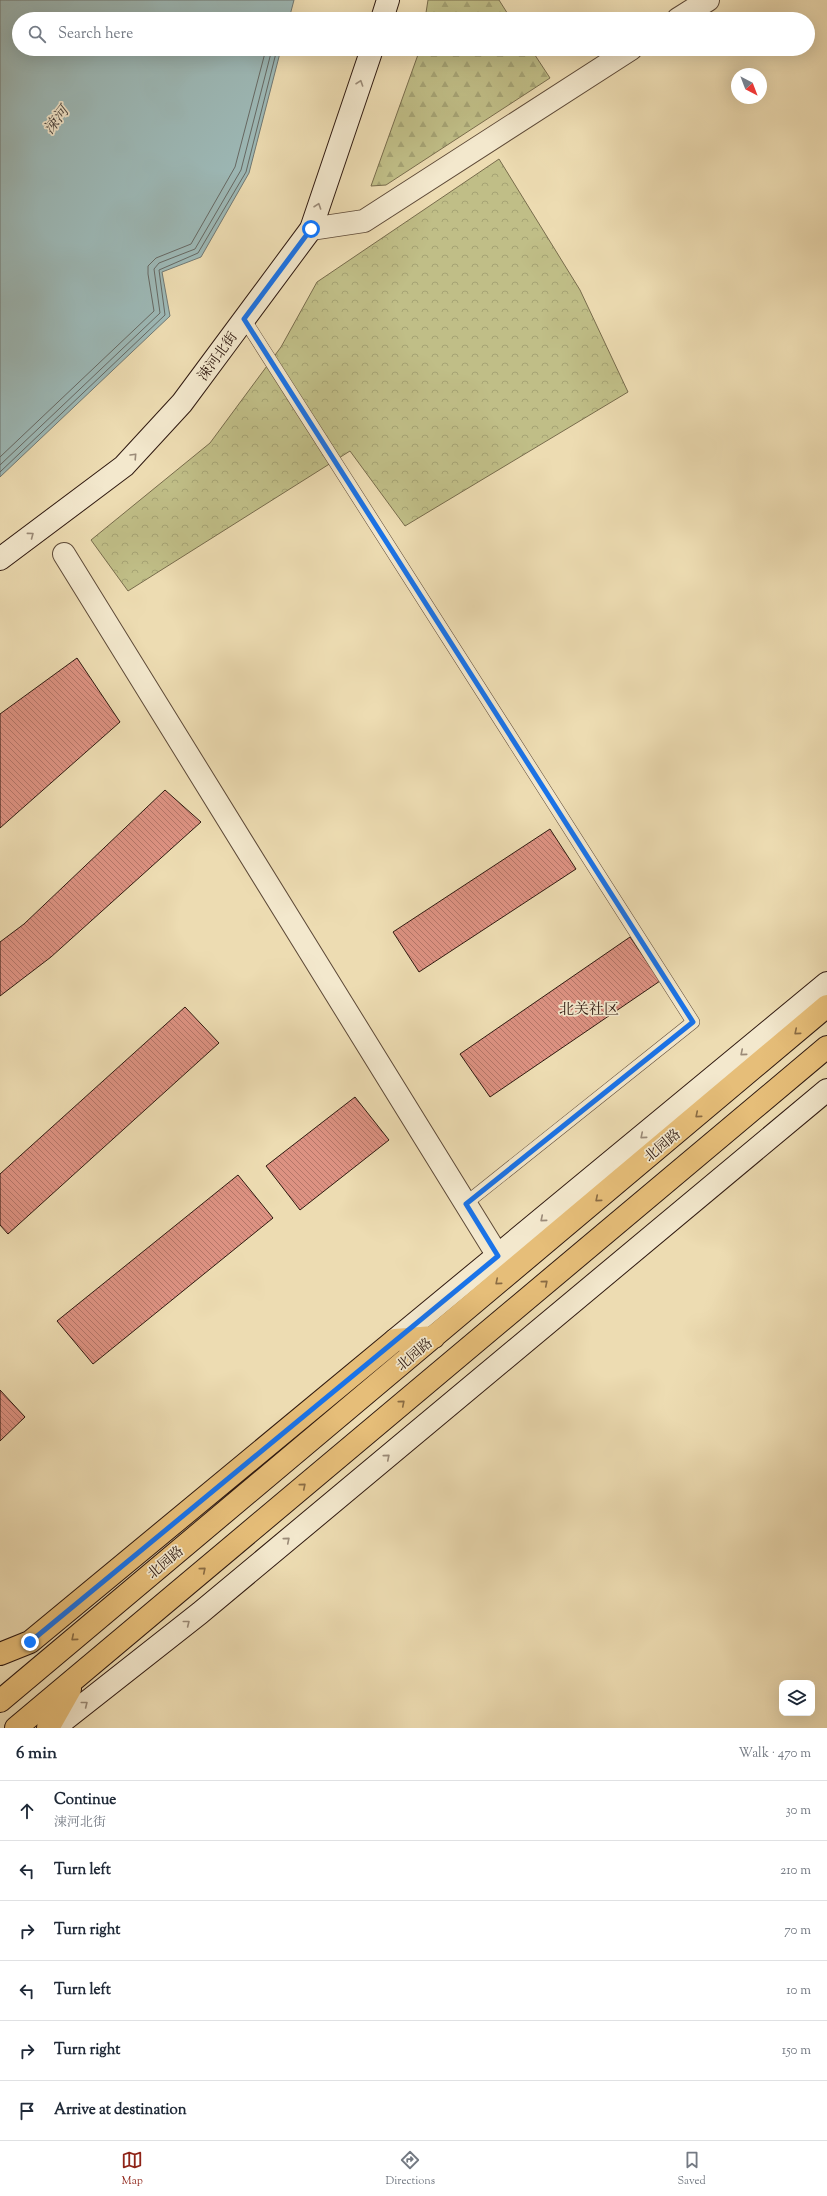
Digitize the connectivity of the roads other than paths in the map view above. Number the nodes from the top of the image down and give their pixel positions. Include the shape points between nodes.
1 (388, 0) edge
2 (708, 0) edge
3 (384, 12) edge
4 (689, 12) edge
5 (370, 56) edge
6 (621, 56) edge
7 (311, 229) junction
8 (244, 319) junction
9 (64, 554) dead end
10 (0, 559) edge
11 (827, 983) edge
12 (827, 1006) edge
13 (827, 1047) edge
14 (827, 1090) edge
15 (466, 1204) junction
16 (498, 1256) junction
17 (434, 1337) junction
18 (395, 1340) junction
19 (0, 1654) edge
20 (78, 1675) junction
21 (0, 1701) edge
22 (16, 1728) edge
23 (48, 1728) edge
24 (54, 1728) edge

1 - 3 street
2 - 4 street
7 -> 5 street, 涑河北街
6 - 7 street via 364,221
7 - 8 street, 涑河北街
10 -> 8 street, 涑河北街 via 124,466 182,404
8 - 15 lane via 693,1022
9 - 15 street
11 -> 16 street
12 -> 17 main road, 北园路
20 -> 13 main road
24 -> 14 street via 206,1608
15 - 16 street
16 - 18 street
17 - 18 main road
17 -> 21 main road, 北园路
18 - 19 main road via 30,1642
20 - 22 main road
20 - 23 main road

